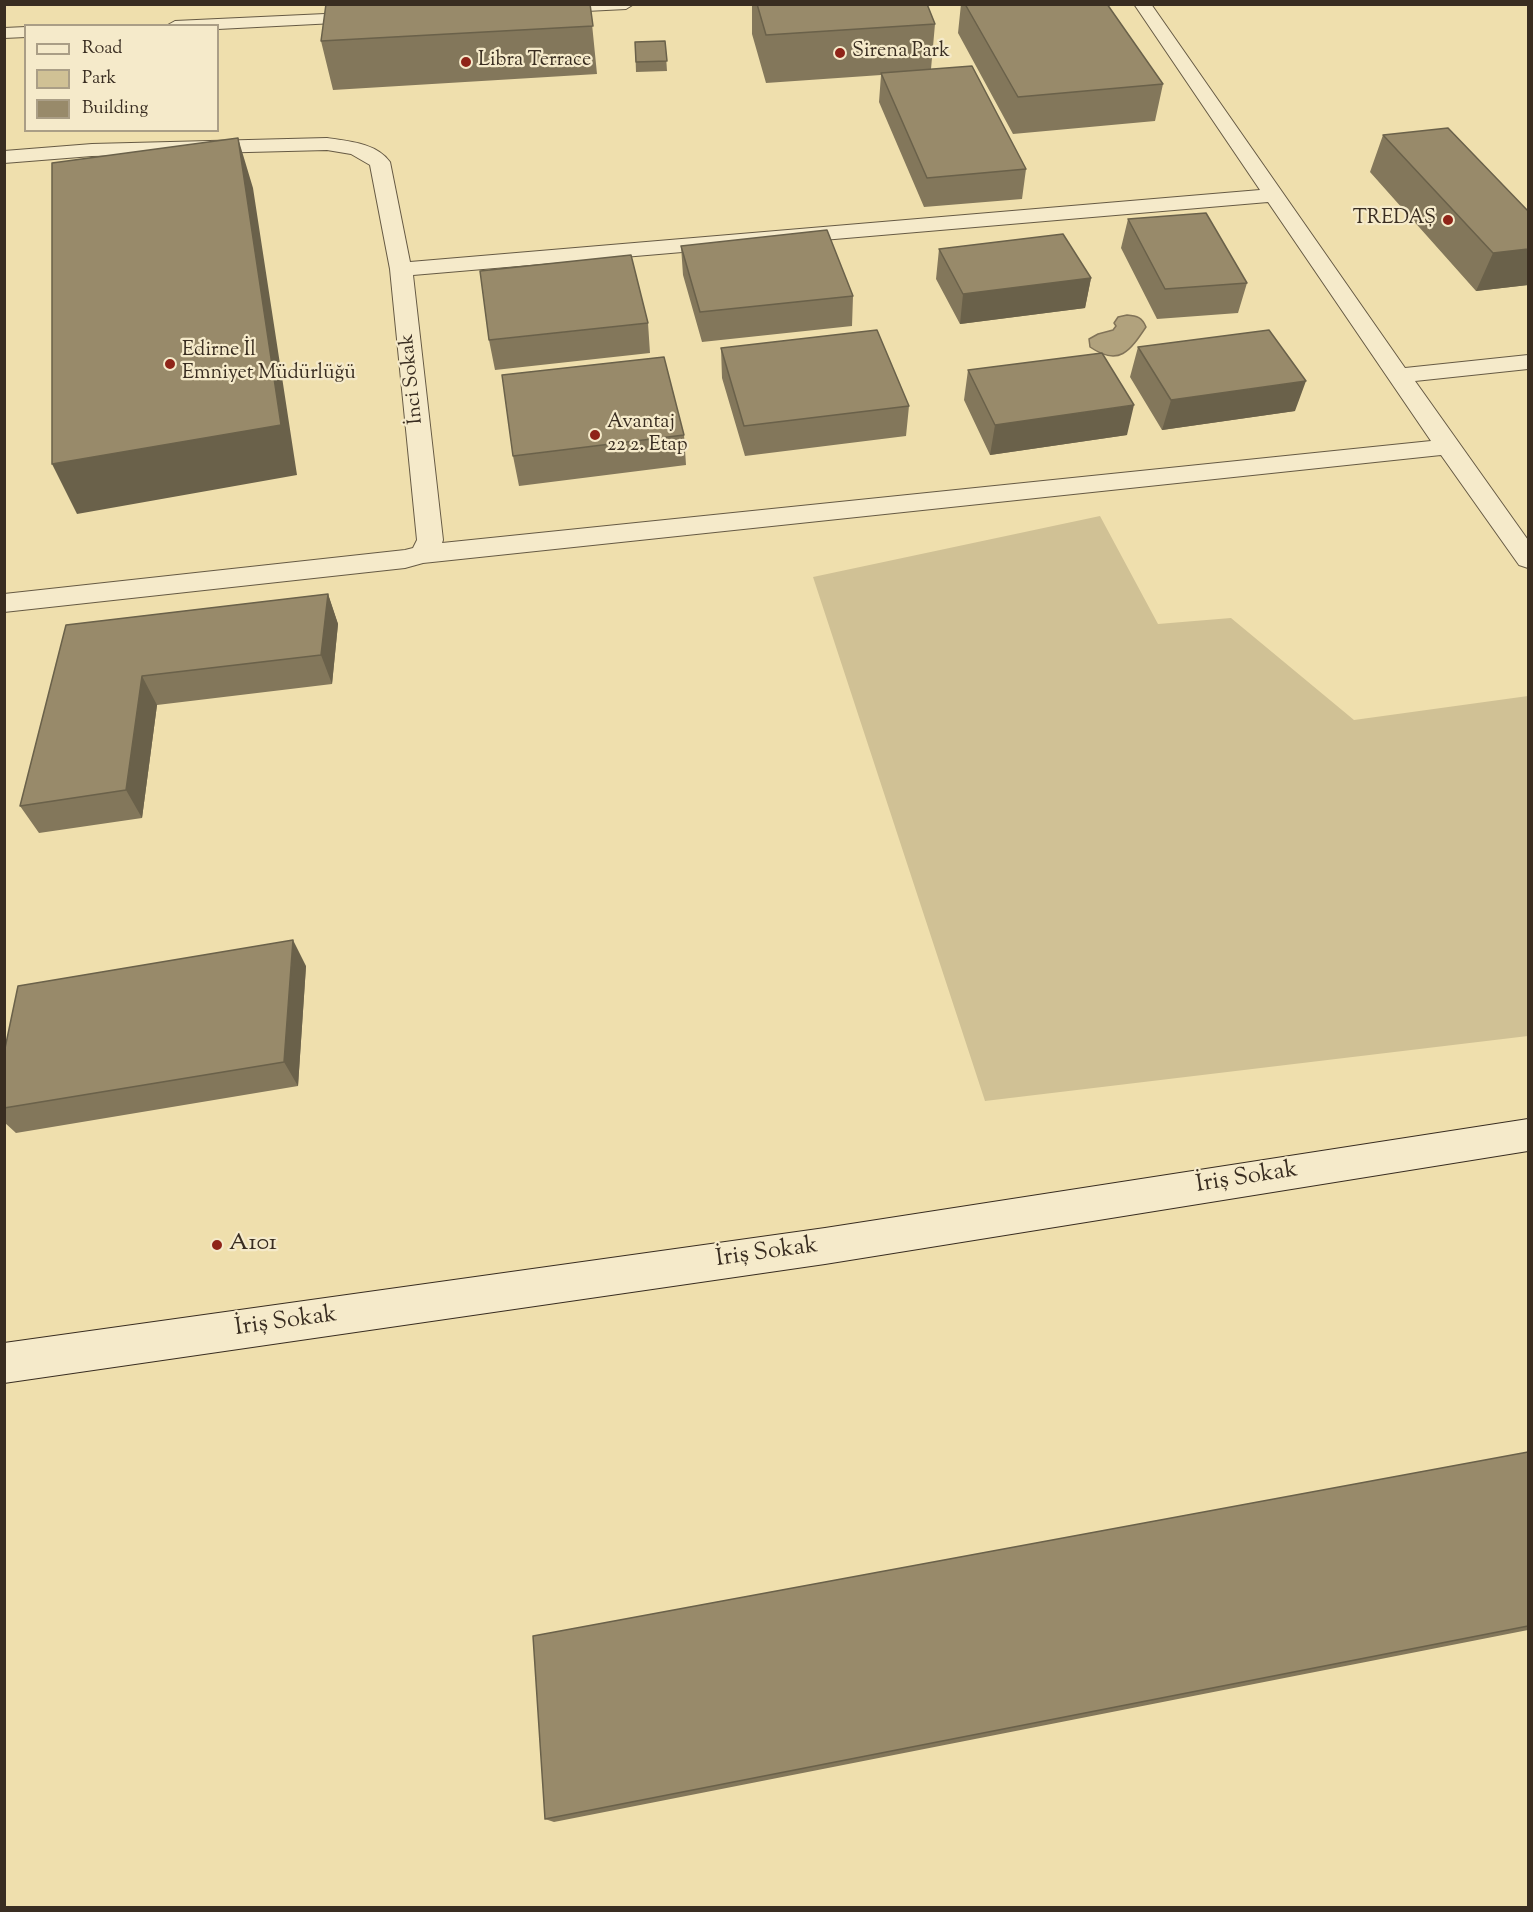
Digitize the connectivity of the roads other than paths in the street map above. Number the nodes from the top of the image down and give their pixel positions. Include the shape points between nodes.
1 (626, 4) edge
2 (1142, 4) edge
3 (534, 9) edge
4 (388, 16) edge
5 (218, 24) edge
6 (24, 32) edge
7 (4, 33) edge
8 (4, 157) edge
9 (1274, 195) junction
10 (401, 269) junction
11 (1528, 362) edge
12 (1399, 376) junction
13 (1448, 447) junction
14 (423, 554) junction
15 (1528, 559) edge
16 (4, 603) edge
17 (1528, 1135) edge
18 (4, 1364) edge

1 - 3 street
2 - 9 street
4 - 5 street
6 - 7 street
8 - 10 street, İnci Sokak via 92,150 327,144 357,149 380,162
9 - 10 street
9 - 12 street
10 - 14 street, İnci Sokak via 430,540
11 - 12 street
12 - 13 street
13 - 14 street
13 - 15 street
14 - 16 street
17 - 18 street, İriş Sokak via 813,1247

